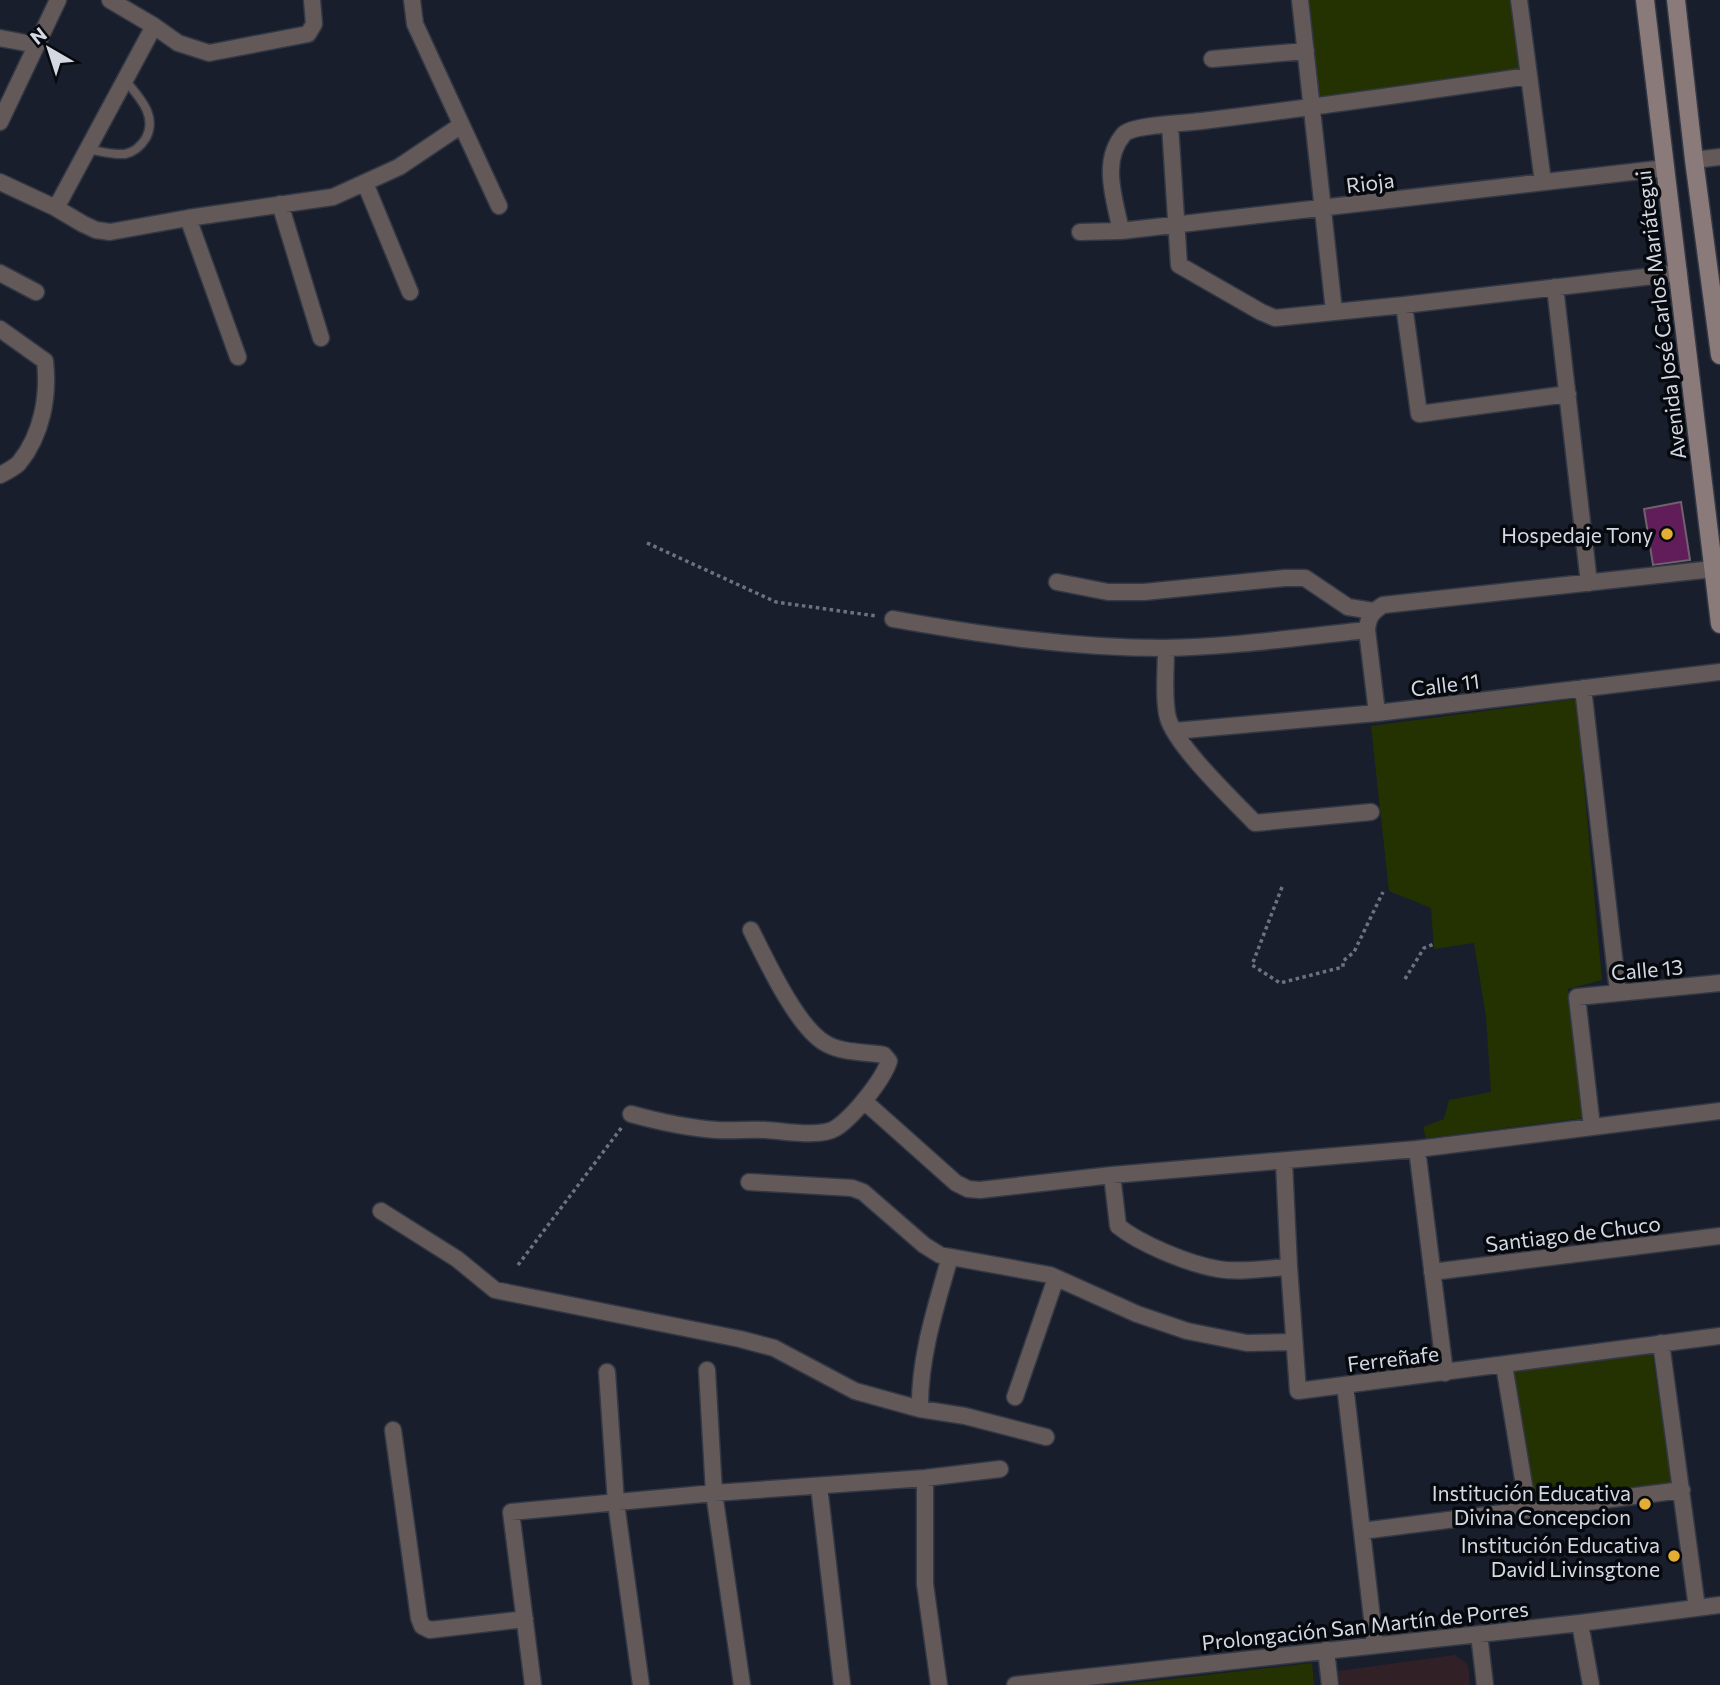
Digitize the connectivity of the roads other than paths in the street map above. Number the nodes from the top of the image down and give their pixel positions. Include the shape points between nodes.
1 (58, 0) edge
2 (110, 0) edge
3 (312, 0) edge
4 (412, 0) edge
5 (1300, 0) edge
6 (1520, 0) edge
7 (1645, 0) edge
8 (1676, 0) edge
9 (155, 26) junction
10 (0, 38) edge
11 (37, 45) junction
12 (1306, 51) junction
13 (1212, 59) dead end
14 (1529, 76) junction
15 (125, 79) junction
16 (1312, 108) junction
17 (0, 122) edge
18 (1170, 125) junction
19 (460, 126) junction
20 (87, 149) junction
21 (1720, 158) edge
22 (1694, 160) junction
23 (1666, 168) junction
24 (0, 182) edge
25 (365, 183) junction
26 (1543, 183) junction
27 (280, 204) junction
28 (499, 206) dead end
29 (56, 208) junction
30 (1324, 209) junction
31 (188, 218) junction
32 (1178, 225) junction
33 (1121, 231) junction
34 (1080, 232) dead end
35 (0, 273) edge
36 (1679, 273) junction
37 (1555, 287) junction
38 (36, 292) dead end
39 (410, 292) dead end
40 (1404, 305) junction
41 (1334, 311) junction
42 (0, 329) edge
43 (321, 338) dead end
44 (1720, 355) edge
45 (238, 358) dead end
46 (1568, 394) junction
47 (0, 475) edge
48 (1713, 569) junction
49 (1057, 582) dead end
50 (1589, 583) junction
51 (1373, 611) junction
52 (893, 619) road end
53 (1720, 624) edge
54 (1367, 630) junction
55 (1166, 648) junction
56 (1720, 672) edge
57 (1583, 688) junction
58 (1377, 713) junction
59 (1174, 730) junction
60 (1371, 812) dead end
61 (751, 930) dead end
62 (1720, 983) edge
63 (1618, 992) junction
64 (864, 1101) junction
65 (1720, 1111) edge
66 (632, 1114) road end
67 (1592, 1127) junction
68 (1417, 1149) junction
69 (1284, 1162) junction
70 (1112, 1175) junction
71 (749, 1182) dead end
72 (382, 1210) dead end
73 (1720, 1236) edge
74 (950, 1257) junction
75 (1289, 1267) junction
76 (1432, 1272) junction
77 (1056, 1278) junction
78 (1720, 1336) edge
79 (1294, 1342) junction
80 (1661, 1342) junction
81 (1504, 1365) junction
82 (707, 1370) dead end
83 (607, 1372) dead end
84 (1445, 1373) junction
85 (1345, 1385) junction
86 (1015, 1397) dead end
87 (920, 1409) junction
88 (393, 1430) dead end
89 (1046, 1437) dead end
90 (1000, 1469) dead end
91 (925, 1478) junction
92 (819, 1486) junction
93 (1682, 1490) junction
94 (714, 1493) junction
95 (616, 1503) junction
96 (1528, 1510) junction
97 (1362, 1531) junction
98 (1720, 1605) edge
99 (1698, 1608) junction
100 (525, 1619) junction
101 (1580, 1623) junction
102 (1479, 1634) junction
103 (1375, 1644) junction
104 (1326, 1650) junction
105 (1041, 1684) edge
106 (533, 1685) edge
107 (641, 1685) edge
108 (742, 1685) edge
109 (842, 1685) edge
110 (939, 1685) edge
111 (1015, 1685) edge
112 (1330, 1685) edge
113 (1485, 1685) edge
114 (1591, 1685) edge

1 - 11 street
2 - 9 street
3 - 9 street via 314,24 308,34 209,53 178,43
4 - 19 street via 415,24
5 - 12 street
6 - 14 street
7 - 23 main road, Avenida José Carlos Mariátegui
8 - 22 main road
9 - 15 street
10 - 11 street
11 - 17 street
12 - 13 street
12 - 16 street
14 - 16 street
14 - 26 street
15 - 20 street
15 - 20 lane via 149,117 150,130 142,145 122,154
16 - 18 street
16 - 30 street
18 - 32 street
18 - 33 street via 1125,132 1112,156 1110,170
19 - 25 street via 399,167
19 - 28 street
20 - 29 street
21 - 22 street
22 - 44 main road
23 - 26 street, Rioja
23 - 36 main road, Avenida José Carlos Mariátegui
24 - 29 street
25 - 27 street via 333,197
25 - 39 street
26 - 30 street, Rioja
27 - 31 street
27 - 43 street
29 - 31 street via 96,230 110,232
30 - 32 street, Rioja
30 - 41 street
31 - 45 street
32 - 33 street, Rioja
32 - 41 street via 1179,265 1261,312 1275,317
33 - 34 street, Rioja
35 - 38 street
36 - 37 street
36 - 48 main road, Avenida José Carlos Mariátegui
37 - 40 street
37 - 46 street
40 - 41 street
40 - 46 street via 1419,414
42 - 47 street via 44,361 47,383 43,414 31,445 18,465
46 - 50 street
48 - 50 street
48 - 53 main road, Avenida José Carlos Mariátegui
49 - 51 street via 1108,592 1144,592 1305,578 1348,607
50 - 51 street via 1383,605
51 - 54 street
52 - 55 street via 1075,645
54 - 55 street
54 - 58 street
55 - 59 street via 1168,718
56 - 57 street, Calle 11
57 - 58 street, Calle 11
57 - 63 street
58 - 59 street, Calle 11
59 - 60 street via 1255,823
61 - 64 street via 783,992 824,1043 884,1055 889,1061
62 - 63 street, Calle 13
63 - 67 street, Calle 13 via 1577,997
64 - 66 street via 835,1130 805,1133 716,1130
64 - 70 street via 968,1189
65 - 67 street
67 - 68 street
68 - 69 street
68 - 76 street
69 - 70 street
69 - 75 street, Ferreñafe
70 - 75 street via 1118,1226 1148,1243 1219,1269
71 - 74 street via 863,1192 924,1245
72 - 87 street via 495,1290 774,1348 855,1391
73 - 76 street, Santiago de Chuco
74 - 77 street
74 - 87 street via 919,1382
75 - 79 street, Ferreñafe
76 - 84 street
77 - 79 street via 1187,1331 1247,1343
77 - 86 street
78 - 80 street, Ferreñafe
79 - 85 street, Ferreñafe via 1298,1391
80 - 81 street, Ferreñafe
80 - 93 street
81 - 84 street, Ferreñafe
81 - 96 street
82 - 94 street
83 - 95 street
84 - 85 street, Ferreñafe
85 - 97 street
87 - 89 street
88 - 100 street via 422,1626 430,1630
90 - 91 street
91 - 92 street
91 - 110 street via 925,1584
92 - 94 street
92 - 109 street
93 - 96 street
93 - 99 street
94 - 95 street
94 - 108 street
95 - 100 street via 511,1512
95 - 107 street
96 - 97 street
97 - 103 street
98 - 99 street, Prolongación San Martín de Porres
99 - 101 street, Prolongación San Martín de Porres
100 - 106 street
101 - 102 street, Prolongación San Martín de Porres
101 - 114 street
102 - 103 street, Prolongación San Martín de Porres
102 - 113 street
103 - 104 street, Prolongación San Martín de Porres
104 - 105 street, Prolongación San Martín de Porres
104 - 112 street
105 - 111 street, Prolongación San Martín de Porres

